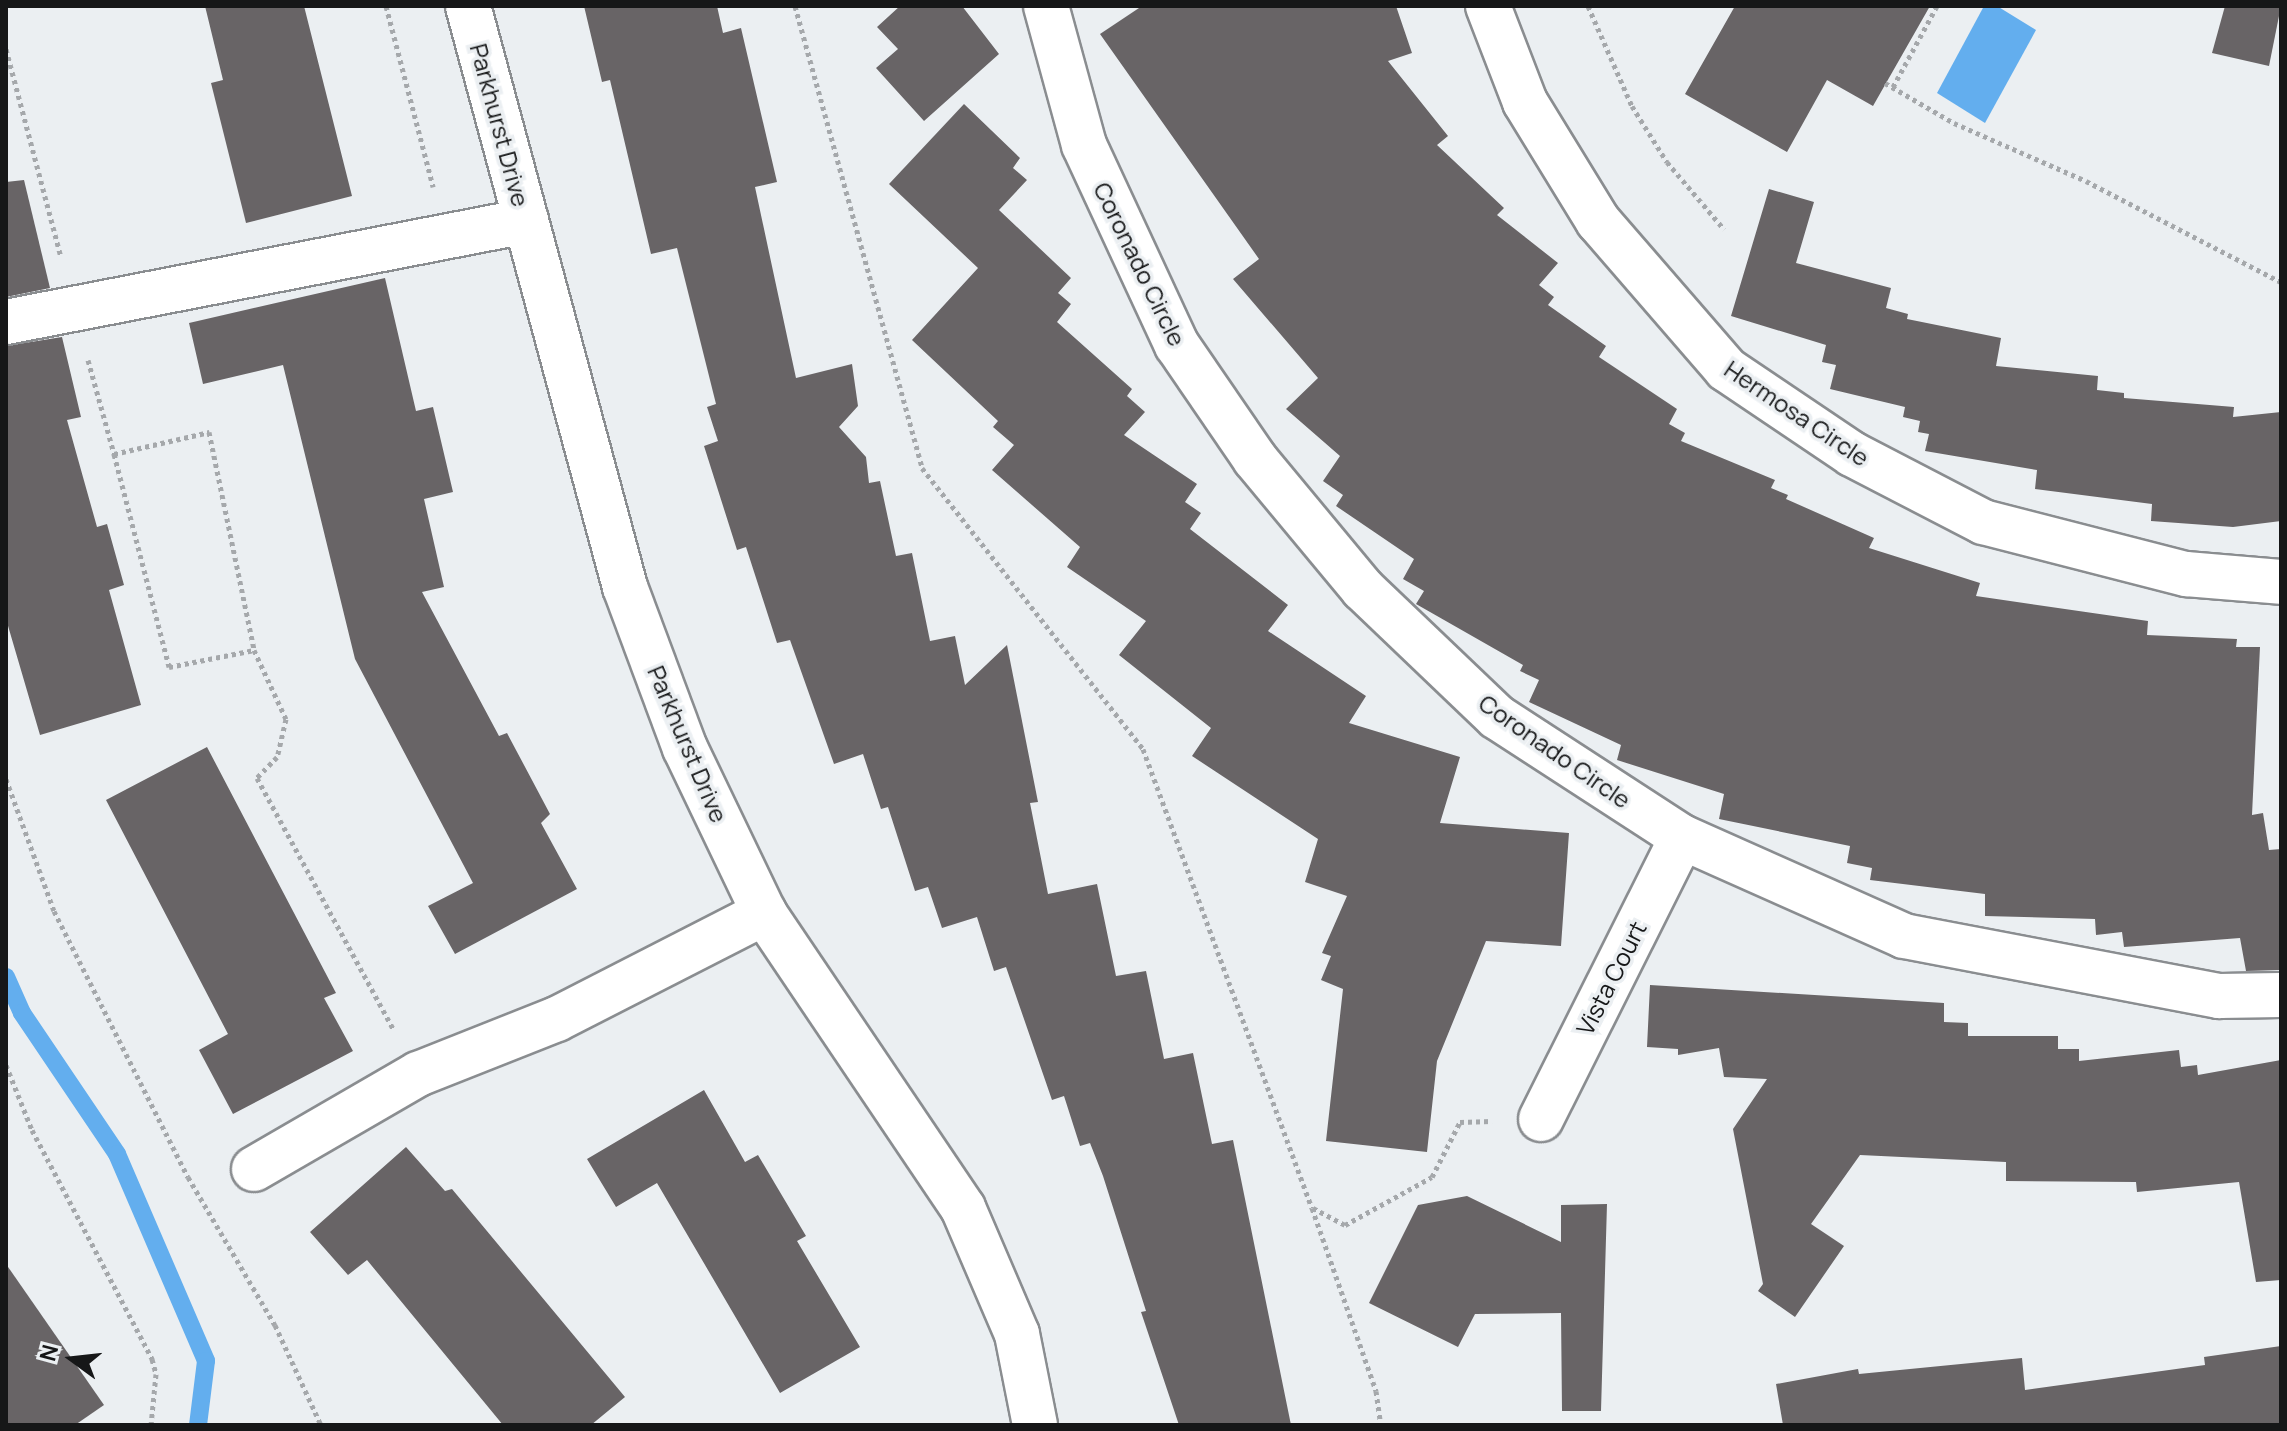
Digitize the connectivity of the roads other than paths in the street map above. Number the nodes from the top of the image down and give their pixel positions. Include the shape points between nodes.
1 (468, 6) edge
2 (1046, 6) edge
3 (1488, 6) edge
4 (526, 221) junction
5 (6, 322) edge
6 (2281, 582) edge
7 (1682, 837) junction
8 (764, 913) junction
9 (2281, 995) edge
10 (1541, 1119) road end
11 (254, 1169) dead end
12 (1035, 1425) edge

1 - 4 street, Parkhurst Drive
2 - 7 street, Coronado Circle via 1084,145 1177,345 1255,459 1363,589 1497,717
3 - 6 street, Hermosa Circle via 1525,102 1598,221 1726,369 1852,454 1983,522 2186,574
4 - 5 street
4 - 8 street, Parkhurst Drive via 625,587 685,748
7 - 9 street, Coronado Circle via 1904,936 2219,996
7 - 10 street, Vista Court
8 - 11 street via 557,1019 418,1074
8 - 12 street, Parkhurst Drive via 963,1208 1017,1334

